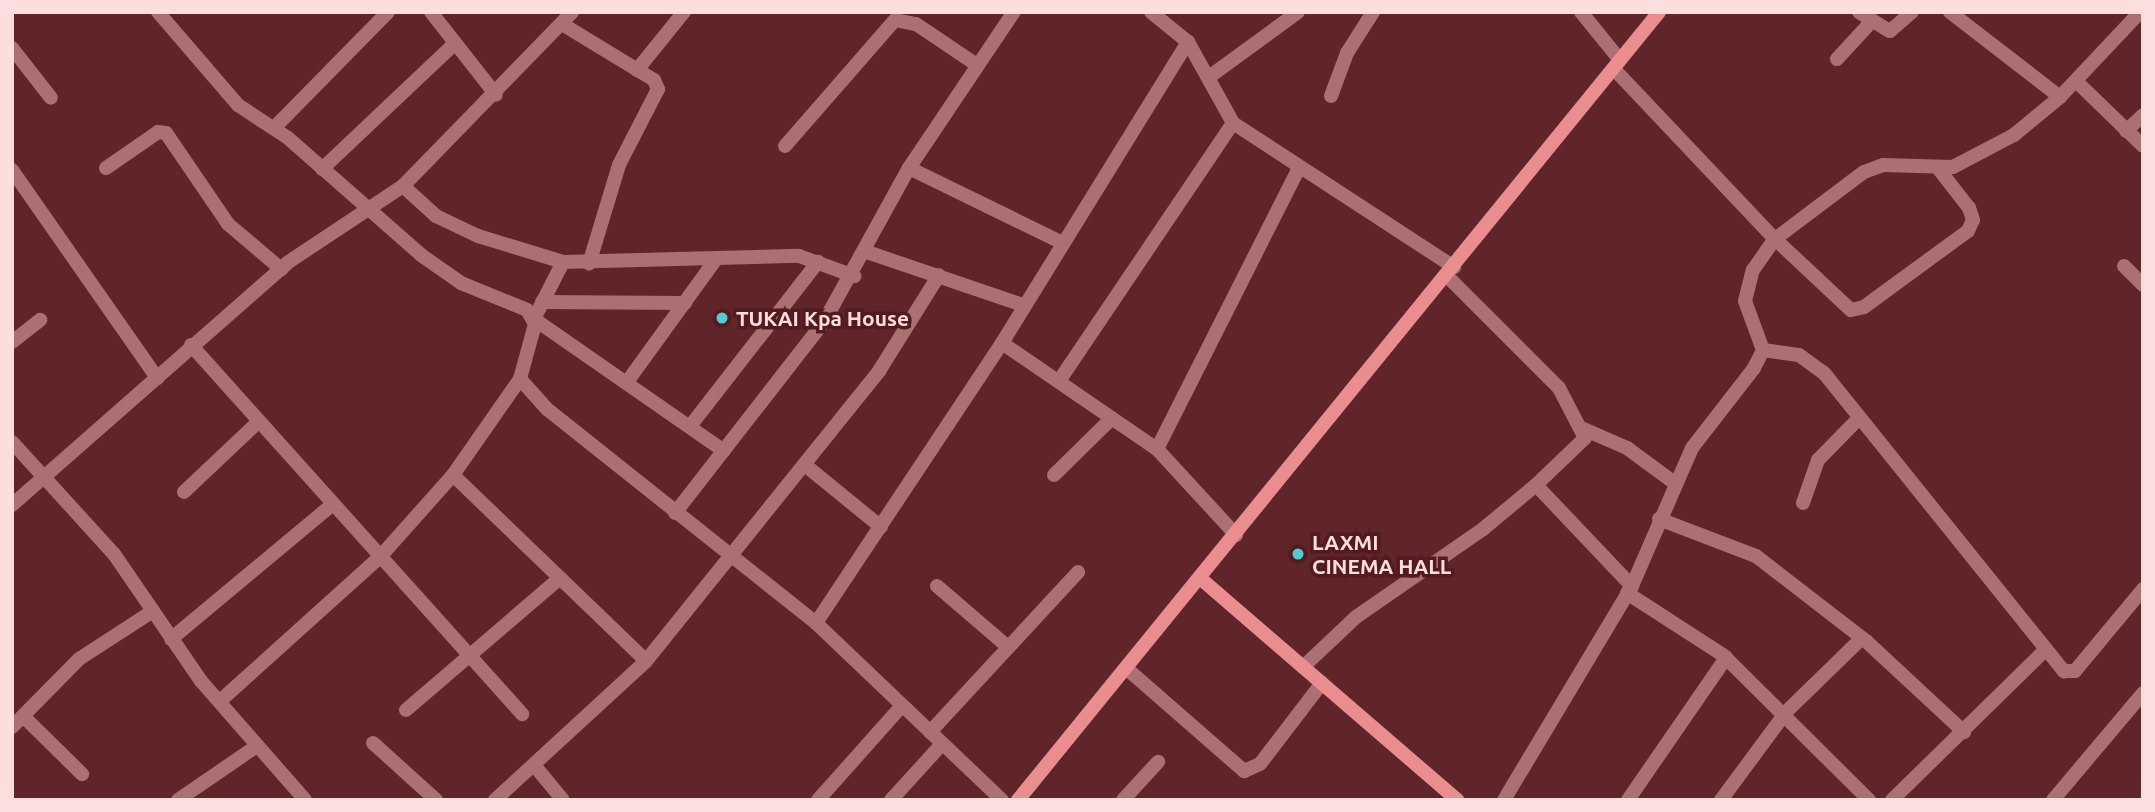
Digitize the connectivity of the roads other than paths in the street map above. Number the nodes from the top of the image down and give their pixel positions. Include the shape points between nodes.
1 (159, 12) edge
2 (388, 12) edge
3 (572, 12) edge
4 (684, 12) edge
5 (1014, 12) edge
6 (1151, 12) edge
7 (1298, 12) edge
8 (1373, 12) edge
9 (1581, 12) edge
10 (1659, 12) edge
11 (1912, 12) edge
12 (1950, 12) edge
13 (2140, 12) edge
14 (434, 14) edge
15 (1865, 17) edge
16 (562, 23) junction
17 (1188, 42) junction
18 (453, 45) junction
19 (12, 48) edge
20 (1837, 59) dead end
21 (977, 65) junction
22 (1617, 65) junction
23 (637, 70) junction
24 (1209, 77) junction
25 (2076, 81) junction
26 (496, 95) junction
27 (1331, 96) dead end
28 (2060, 97) junction
29 (51, 98) dead end
30 (2143, 115) edge
31 (1233, 123) junction
32 (274, 128) junction
33 (2126, 131) junction
34 (785, 146) dead end
35 (2143, 146) edge
36 (106, 168) dead end
37 (909, 168) junction
38 (322, 169) junction
39 (1938, 169) junction
40 (12, 170) edge
41 (1298, 170) junction
42 (403, 186) junction
43 (366, 210) junction
44 (1775, 239) junction
45 (1063, 243) junction
46 (867, 252) junction
47 (716, 259) junction
48 (564, 262) junction
49 (818, 262) junction
50 (589, 264) junction
51 (2124, 266) dead end
52 (281, 269) junction
53 (1450, 271) junction
54 (854, 275) junction
55 (939, 275) junction
56 (2143, 285) edge
57 (542, 302) junction
58 (685, 303) junction
59 (1023, 305) junction
60 (534, 319) junction
61 (40, 320) dead end
62 (12, 342) edge
63 (1002, 343) junction
64 (191, 345) junction
65 (1763, 350) junction
66 (157, 379) junction
67 (520, 379) junction
68 (626, 382) junction
69 (1059, 382) junction
70 (1112, 418) junction
71 (1859, 418) junction
72 (259, 421) junction
73 (691, 425) junction
74 (1581, 428) junction
75 (12, 442) edge
76 (1157, 449) junction
77 (723, 451) junction
78 (805, 465) junction
79 (453, 475) junction
80 (1054, 475) dead end
81 (45, 479) junction
82 (1676, 484) junction
83 (1536, 485) junction
84 (184, 492) dead end
85 (1803, 503) dead end
86 (12, 505) edge
87 (332, 505) junction
88 (675, 513) junction
89 (1660, 519) junction
90 (881, 527) junction
91 (1236, 535) junction
92 (379, 558) junction
93 (732, 559) junction
94 (1078, 572) dead end
95 (560, 578) junction
96 (1200, 578) junction
97 (937, 586) dead end
98 (1629, 589) junction
99 (2143, 589) edge
100 (153, 611) junction
101 (816, 623) junction
102 (1862, 638) junction
103 (172, 639) junction
104 (1008, 647) junction
105 (2044, 651) junction
106 (468, 654) junction
107 (1726, 658) junction
108 (646, 661) junction
109 (1303, 667) junction
110 (1126, 668) junction
111 (1322, 683) junction
112 (2143, 693) edge
113 (220, 701) junction
114 (901, 706) junction
115 (406, 710) dead end
116 (1786, 712) junction
117 (522, 714) dead end
118 (17, 722) edge
119 (930, 732) junction
120 (1964, 732) junction
121 (373, 743) dead end
122 (941, 745) junction
123 (257, 746) junction
124 (1158, 762) dead end
125 (534, 765) junction
126 (82, 774) dead end
127 (178, 800) edge
128 (305, 800) edge
129 (436, 800) edge
130 (495, 800) edge
131 (563, 800) edge
132 (818, 800) edge
133 (891, 800) edge
134 (1002, 800) edge
135 (1018, 800) edge
136 (1123, 800) edge
137 (1457, 800) edge
138 (1504, 800) edge
139 (1628, 800) edge
140 (1721, 800) edge
141 (1869, 800) edge
142 (1892, 800) edge
143 (2053, 800) edge

1 - 32 street via 238,105
2 - 32 street
3 - 16 street
4 - 23 street
5 - 21 street
6 - 17 street
7 - 24 street
8 - 27 street via 1347,53
9 - 22 street
10 - 22 street
11 - 15 street via 1890,31
12 - 28 street
13 - 25 street
14 - 18 street
15 - 20 street
16 - 23 street
16 - 26 street
17 - 24 street
17 - 45 street
18 - 26 street
18 - 38 street
19 - 29 street
21 - 34 street via 916,24 895,20
21 - 37 street
22 - 44 street
22 - 53 street
23 - 50 street via 654,80 657,95 619,165
24 - 31 street
25 - 28 street
25 - 33 street
26 - 42 street
28 - 39 street via 1973,161
30 - 33 street
31 - 41 street
31 - 69 street
32 - 38 street
33 - 35 street
36 - 52 street via 158,132 166,133 228,224
37 - 45 street
37 - 46 street
38 - 43 street
39 - 44 street via 1882,165 1864,172
39 - 44 street via 1969,208 1973,220 1969,231 1864,307 1842,305
40 - 66 street
41 - 53 street
41 - 76 street
42 - 43 street
42 - 48 street via 436,216 478,236
43 - 52 street via 320,236
43 - 60 street via 441,271 527,310
44 - 65 street via 1754,270 1745,301
45 - 59 street
46 - 54 street
46 - 55 street
47 - 49 street via 799,256
47 - 50 street
47 - 58 street
48 - 50 street
48 - 57 street
49 - 54 street
49 - 73 street
51 - 56 street
52 - 64 street
53 - 74 street via 1547,372
53 - 91 street
54 - 77 street
55 - 59 street
55 - 78 street via 879,371
57 - 58 street
57 - 60 street
58 - 68 street
59 - 63 street
60 - 67 street
60 - 68 street
61 - 62 street
63 - 69 street
63 - 90 street
64 - 66 street
64 - 72 street
65 - 71 street via 1814,363
65 - 82 street via 1692,448
66 - 81 street
67 - 79 street
67 - 88 street via 620,471
68 - 73 street
69 - 70 street
70 - 76 street
70 - 80 street
71 - 85 street via 1818,460
71 - 105 street
72 - 84 street
72 - 87 street
73 - 77 street
74 - 82 street via 1627,448
74 - 83 street via 1584,442
75 - 81 street
76 - 91 street
77 - 88 street
78 - 90 street
78 - 93 street
79 - 92 street
79 - 95 street
81 - 86 street
81 - 100 street via 114,554
82 - 89 street
83 - 98 street
83 - 109 street via 1483,529 1356,617
87 - 92 street
87 - 103 street
88 - 93 street
89 - 98 street
89 - 102 street via 1756,556
90 - 101 street
91 - 96 street
92 - 106 street
92 - 113 street
93 - 101 street
93 - 108 street
94 - 104 street
95 - 106 street
95 - 108 street
96 - 109 street
96 - 110 street
97 - 104 street
98 - 107 street
98 - 138 street
99 - 105 street via 2076,671 2064,671
100 - 103 street
100 - 118 street via 79,659
101 - 114 street
102 - 116 street
102 - 120 street
103 - 113 street
104 - 119 street
105 - 120 street
106 - 115 street
106 - 117 street
107 - 116 street
107 - 139 street
108 - 125 street
109 - 111 street
110 - 111 street via 1244,771 1260,764
110 - 135 street
111 - 137 street
112 - 143 street
113 - 123 street
114 - 119 street
114 - 132 street
116 - 140 street
116 - 141 street
118 - 126 street
119 - 122 street
120 - 142 street
121 - 129 street
122 - 133 street
122 - 134 street
123 - 127 street
123 - 128 street
124 - 136 street
125 - 130 street
125 - 131 street

